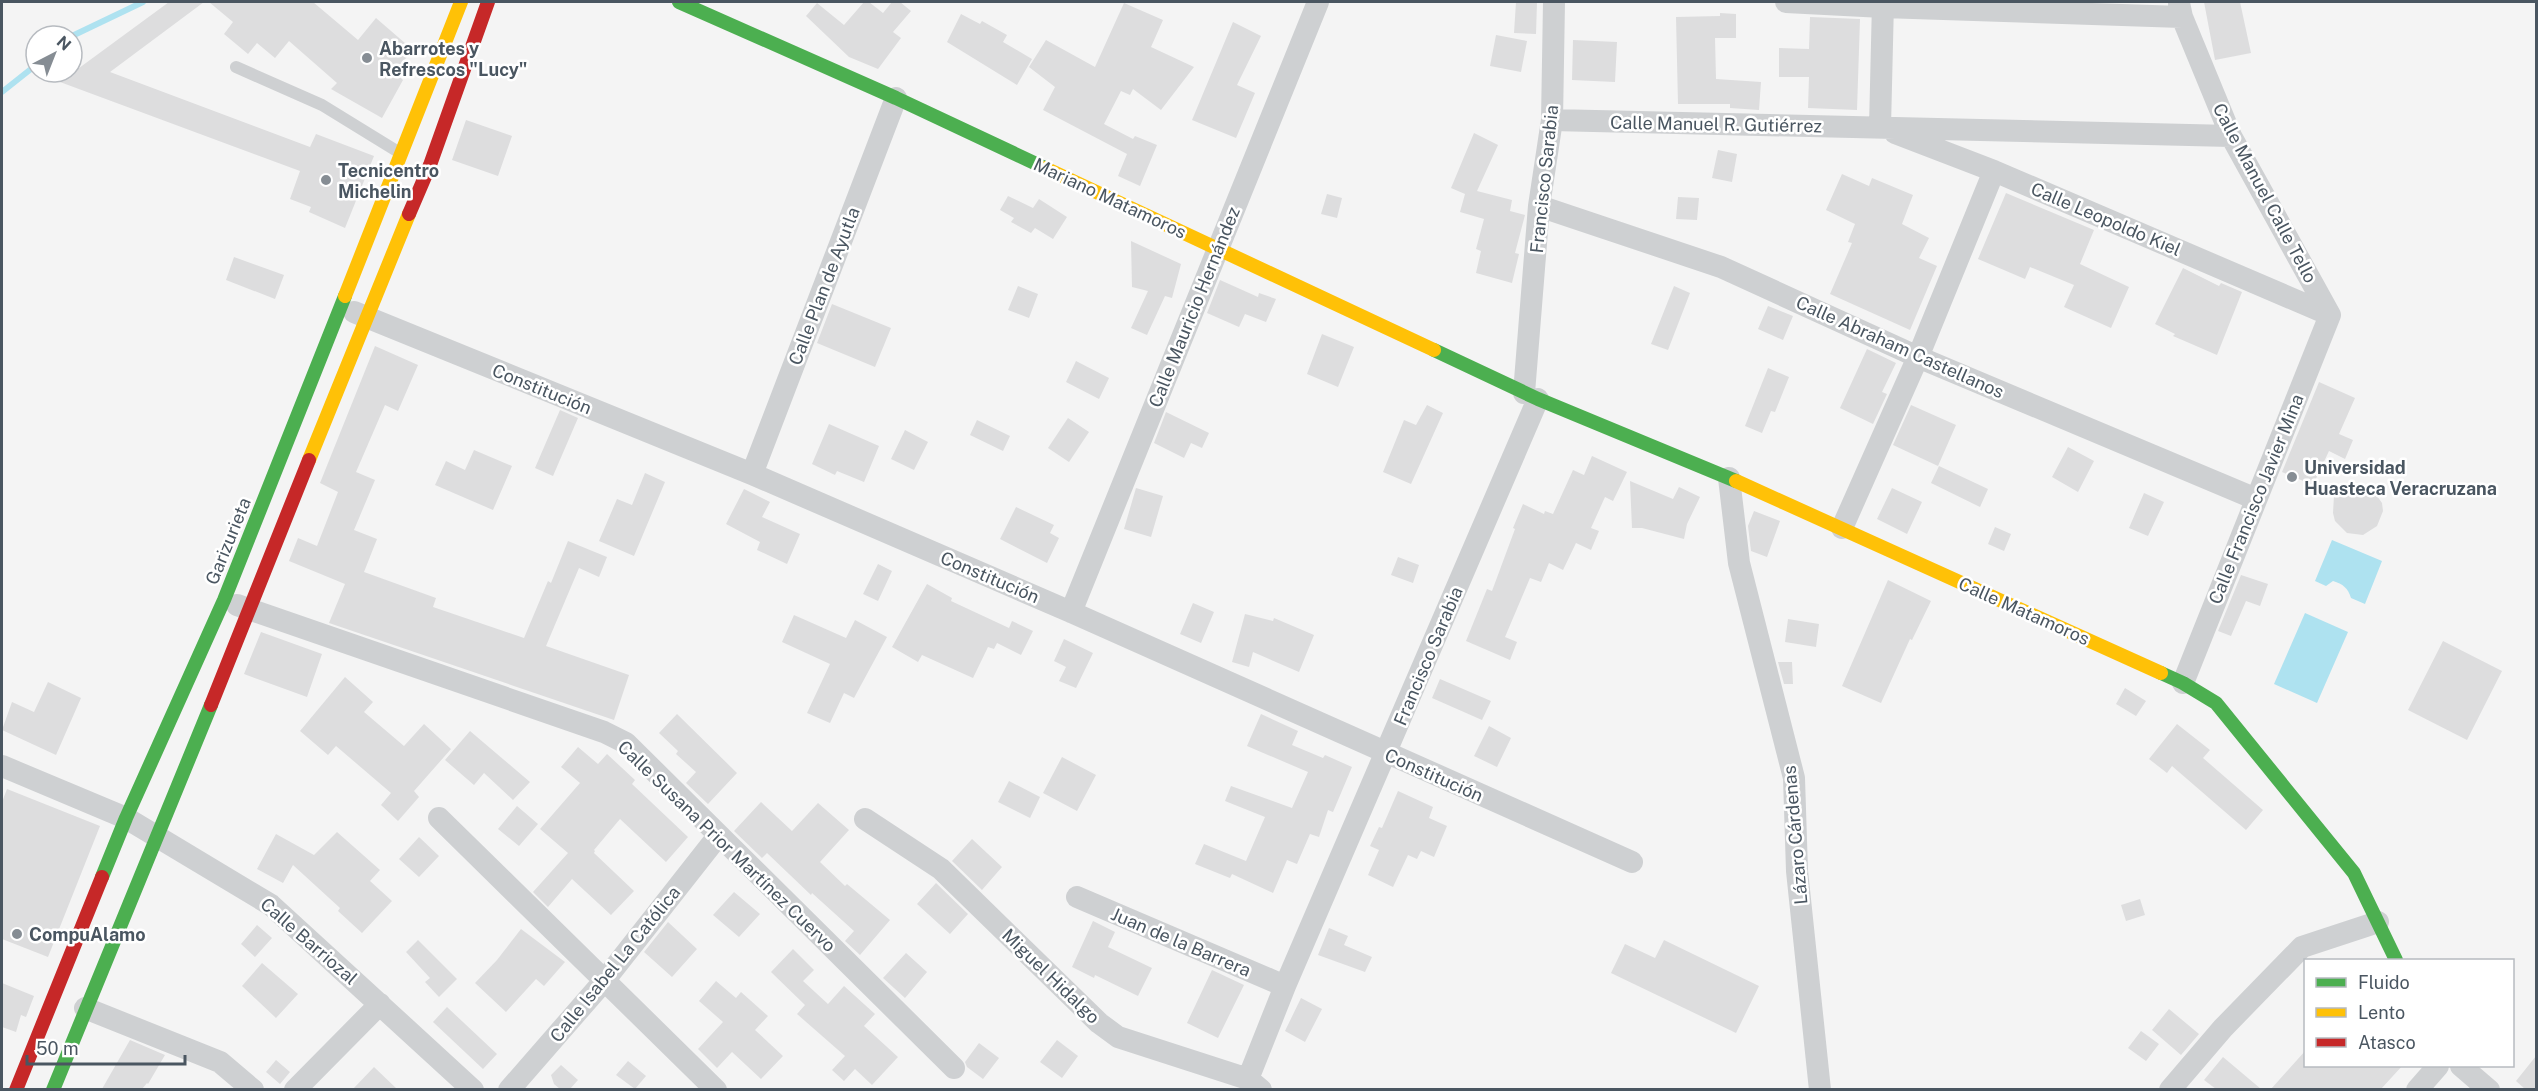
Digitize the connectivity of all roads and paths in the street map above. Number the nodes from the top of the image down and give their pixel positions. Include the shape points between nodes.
1 (462, 2) edge
2 (488, 2) edge
3 (679, 2) edge
4 (1318, 2) edge
5 (1554, 2) edge
6 (1786, 2) edge
7 (1883, 4) edge
8 (2180, 9) edge
9 (236, 67) dead end
10 (897, 98) junction
11 (1552, 120) junction
12 (1880, 127) junction
13 (2231, 136) junction
14 (416, 160) junction
15 (1994, 171) junction
16 (1539, 206) junction
17 (1217, 248) junction
18 (342, 307) junction
19 (2330, 315) junction
20 (366, 317) junction
21 (1918, 357) junction
22 (1531, 396) junction
23 (752, 474) junction
24 (1729, 478) junction
25 (2256, 499) junction
26 (1842, 528) junction
27 (224, 600) junction
28 (250, 610) junction
29 (1071, 612) junction
30 (2183, 683) junction
31 (1386, 754) junction
32 (2, 766) edge
33 (126, 818) junction
34 (439, 819) dead end
35 (865, 819) dead end
36 (718, 836) junction
37 (158, 838) junction
38 (1632, 862) dead end
39 (1077, 897) dead end
40 (2378, 922) junction
41 (2396, 959) edge
42 (604, 981) junction
43 (1285, 986) junction
44 (380, 1004) junction
45 (85, 1008) junction
46 (2436, 1067) edge
47 (2463, 1067) edge
48 (954, 1068) dead end
49 (1254, 1084) edge
50 (16, 1089) edge
51 (52, 1089) edge
52 (253, 1089) edge
53 (295, 1089) edge
54 (473, 1089) edge
55 (509, 1089) edge
56 (716, 1089) edge
57 (1820, 1089) edge
58 (2170, 1089) edge
59 (2417, 1089) edge
60 (2488, 1089) edge

1 - 14 main road, Garizurieta
2 - 14 main road, Garizurieta
3 - 10 main road, Mariano Matamoros
4 - 17 street, Calle Mauricio Hernández
5 - 11 street, Francisco Sarabia
6 - 7 street
7 - 8 street
7 - 12 street
8 - 13 street, Calle Manuel Calle Tello
9 - 14 lane via 322,105
10 - 17 main road, Mariano Matamoros
10 - 23 street, Calle Plan de Ayutla
11 - 12 street, Calle Manuel R. Gutiérrez
11 - 16 street, Francisco Sarabia
12 - 13 street, Calle Manuel R. Gutiérrez
12 - 15 street, Calle Leopoldo Kiel
13 - 19 street, Calle Manuel Calle Tello
14 - 18 main road, Garizurieta
14 - 20 main road, Garizurieta
15 - 19 street, Calle Leopoldo Kiel
15 - 21 street
16 - 21 street, Calle Abraham Castellanos via 1721,267
16 - 22 street, Francisco Sarabia
17 - 22 main road, Mariano Matamoros
17 - 29 street, Calle Mauricio Hernández
18 - 20 street, Constitución
18 - 27 main road, Garizurieta
19 - 25 street, Calle Francisco Javier Mina
20 - 23 street, Constitución
20 - 28 main road, Garizurieta
21 - 25 street, Calle Abraham Castellanos
21 - 26 street
22 - 24 main road, Calle Matamoros
22 - 31 street, Francisco Sarabia
23 - 29 street, Constitución
24 - 26 main road, Calle Matamoros
24 - 57 street, Lázaro Cárdenas via 1738,563 1794,778 1797,871
25 - 30 street, Calle Francisco Javier Mina
26 - 30 main road, Calle Matamoros
27 - 28 street, Calle Susana Prior Martínez Cuervo
27 - 33 main road, Garizurieta
28 - 36 street, Calle Susana Prior Martínez Cuervo via 604,732 626,743
28 - 37 main road, Garizurieta
29 - 31 street, Constitución
30 - 40 main road, Calle Matamoros via 2224,712 2354,873
31 - 38 street, Constitución
31 - 43 street, Francisco Sarabia
32 - 33 street, Calle Barriozal
33 - 37 street, Calle Barriozal
33 - 50 main road, Garizurieta
34 - 42 street
35 - 49 street, Miguel Hidalgo via 941,868 1118,1037
36 - 42 street, Calle Isabel La Católica
36 - 48 street, Calle Susana Prior Martínez Cuervo
37 - 44 street, Calle Barriozal via 271,905
37 - 45 main road, Garizurieta
39 - 43 street, Juan de la Barrera
40 - 41 main road, Calle Matamoros
40 - 58 street via 2302,947
42 - 55 street, Calle Isabel La Católica
42 - 56 street
43 - 49 street, Francisco Sarabia
44 - 53 street
44 - 54 street, Calle Barriozal
45 - 51 main road, Garizurieta
45 - 52 street via 220,1062
46 - 59 street
47 - 60 street

